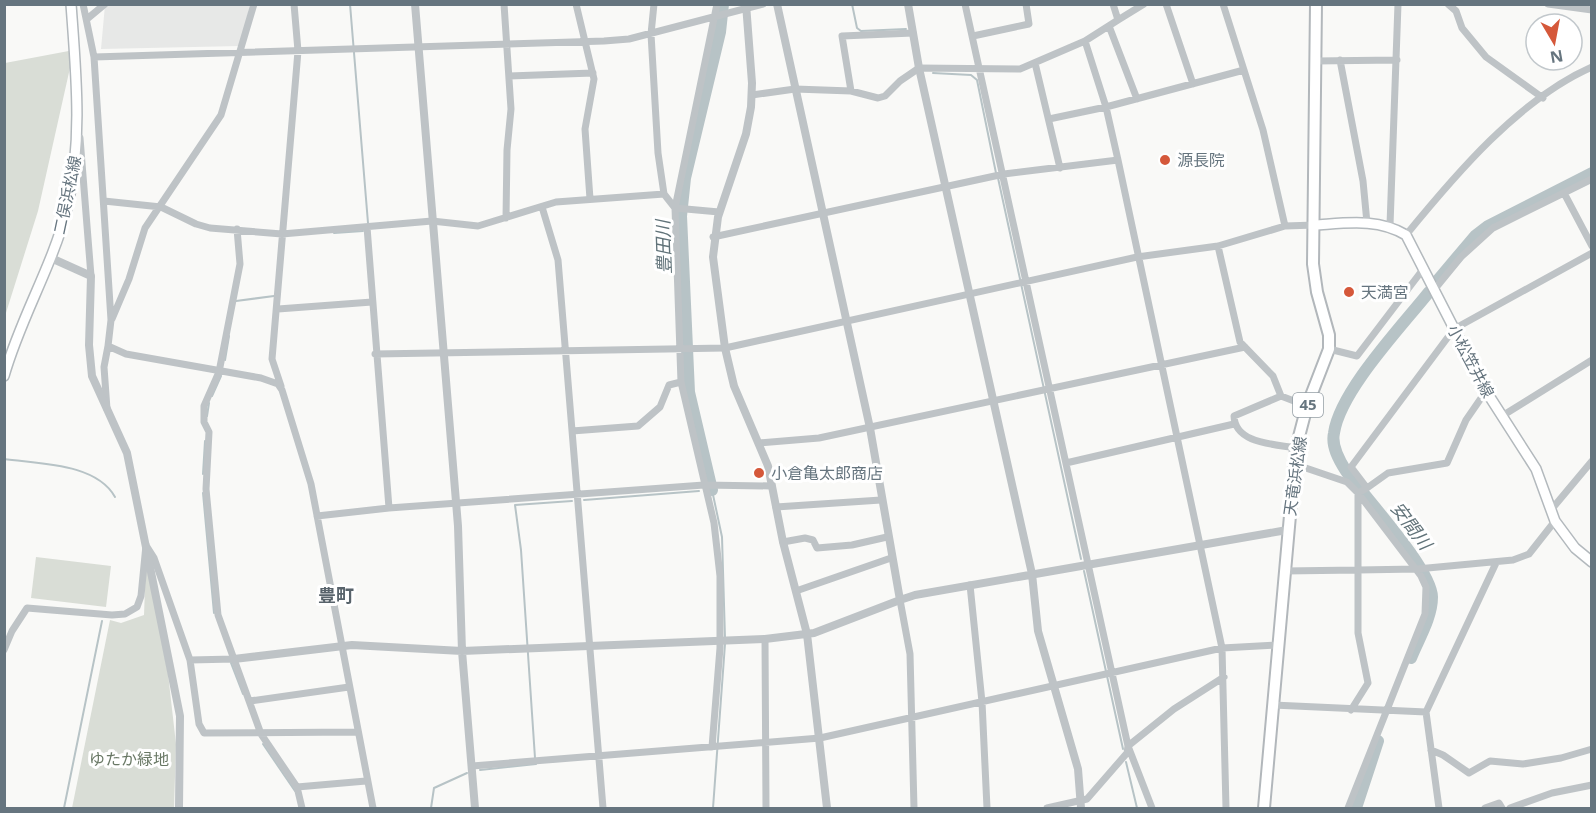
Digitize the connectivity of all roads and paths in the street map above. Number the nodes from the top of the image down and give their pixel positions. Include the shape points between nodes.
1 (71, 4) edge
2 (82, 4) edge
3 (105, 4) edge
4 (254, 4) edge
5 (294, 4) edge
6 (415, 4) edge
7 (504, 4) edge
8 (576, 4) edge
9 (654, 4) edge
10 (717, 4) edge
11 (763, 4) edge
12 (777, 4) edge
13 (908, 4) edge
14 (965, 4) edge
15 (1026, 4) edge
16 (1113, 4) edge
17 (1144, 4) edge
18 (1166, 4) edge
19 (1223, 4) edge
20 (1316, 4) edge
21 (1398, 4) edge
22 (1448, 4) edge
23 (1548, 4) edge
24 (746, 7) edge
25 (1592, 10) edge
26 (717, 16) junction
27 (87, 19) junction
28 (1118, 20) junction
29 (1109, 26) junction
30 (912, 33) junction
31 (651, 34) junction
32 (973, 36) junction
33 (1085, 41) junction
34 (585, 43) junction
35 (508, 44) junction
36 (418, 47) junction
37 (298, 51) junction
38 (241, 52) junction
39 (94, 57) junction
40 (1340, 60) junction
41 (1397, 60) junction
42 (1315, 61) junction
43 (1035, 63) junction
44 (1592, 67) edge
45 (919, 68) junction
46 (980, 70) junction
47 (1244, 70) junction
48 (593, 73) junction
49 (509, 76) junction
50 (1193, 84) junction
51 (795, 89) junction
52 (851, 91) junction
53 (752, 95) junction
54 (1543, 98) junction
55 (1137, 99) junction
56 (1106, 107) junction
57 (1049, 119) junction
58 (78, 123) junction
59 (1118, 160) junction
60 (1060, 168) junction
61 (999, 175) junction
62 (1592, 179) edge
63 (946, 186) junction
64 (1564, 193) junction
65 (664, 194) junction
66 (590, 199) junction
67 (104, 201) junction
68 (161, 207) junction
69 (542, 207) junction
70 (675, 208) junction
71 (719, 212) junction
72 (823, 214) junction
73 (506, 218) junction
74 (432, 221) junction
75 (1367, 223) junction
76 (1315, 225) junction
77 (1390, 225) junction
78 (1285, 226) junction
79 (367, 227) junction
80 (237, 229) junction
81 (282, 234) junction
82 (1406, 235) junction
83 (713, 237) junction
84 (1218, 246) junction
85 (1592, 246) edge
86 (1592, 253) edge
87 (1137, 257) junction
88 (51, 258) junction
89 (1424, 268) junction
90 (91, 276) junction
91 (1025, 282) junction
92 (1434, 290) junction
93 (969, 294) junction
94 (372, 302) junction
95 (278, 309) junction
96 (111, 320) junction
97 (846, 321) junction
98 (1454, 329) junction
99 (108, 346) junction
100 (1245, 347) junction
101 (725, 348) junction
102 (679, 349) junction
103 (1329, 349) junction
104 (566, 350) junction
105 (444, 352) junction
106 (375, 354) junction
107 (1592, 360) edge
108 (1162, 364) junction
109 (219, 372) junction
110 (4, 376) edge
111 (681, 382) junction
112 (282, 390) junction
113 (1049, 390) junction
114 (1486, 391) junction
115 (1281, 396) junction
116 (993, 401) junction
117 (1307, 406) junction
118 (107, 409) junction
119 (1502, 416) junction
120 (1234, 424) junction
121 (870, 428) junction
122 (572, 431) junction
123 (1179, 439) junction
124 (759, 444) junction
125 (1296, 448) junction
126 (1592, 461) edge
127 (1066, 463) junction
128 (1294, 464) junction
129 (705, 486) junction
130 (772, 486) junction
131 (1362, 491) junction
132 (577, 495) junction
133 (881, 500) junction
134 (455, 504) junction
135 (776, 507) junction
136 (389, 508) junction
137 (1551, 510) junction
138 (317, 516) junction
139 (1555, 521) junction
140 (1287, 530) junction
141 (887, 537) junction
142 (783, 542) junction
143 (146, 544) junction
144 (1201, 544) junction
145 (891, 558) junction
146 (1592, 562) edge
147 (1496, 563) junction
148 (1089, 564) junction
149 (1420, 569) junction
150 (1358, 570) junction
151 (1284, 572) junction
152 (1032, 574) junction
153 (970, 585) junction
154 (796, 591) junction
155 (900, 600) junction
156 (807, 634) junction
157 (765, 639) junction
158 (724, 640) junction
159 (1277, 645) junction
160 (342, 646) junction
161 (589, 646) junction
162 (1222, 648) junction
163 (4, 650) edge
164 (462, 651) junction
165 (234, 659) junction
166 (190, 660) junction
167 (1108, 674) junction
168 (1224, 677) junction
169 (1054, 686) junction
170 (349, 687) junction
171 (250, 701) junction
172 (982, 702) junction
173 (1273, 705) junction
174 (1351, 710) junction
175 (1388, 711) junction
176 (1426, 712) junction
177 (910, 718) junction
178 (357, 732) junction
179 (259, 734) junction
180 (819, 738) junction
181 (766, 742) junction
182 (713, 746) junction
183 (1128, 746) junction
184 (1592, 749) edge
185 (1431, 750) junction
186 (598, 756) junction
187 (472, 766) junction
188 (366, 780) junction
189 (1592, 785) edge
190 (297, 787) junction
191 (1081, 804) edge
192 (179, 808) edge
193 (302, 808) edge
194 (373, 808) edge
195 (475, 808) edge
196 (603, 808) edge
197 (766, 808) edge
198 (828, 808) edge
199 (914, 808) edge
200 (987, 808) edge
201 (1047, 808) edge
202 (1152, 808) edge
203 (1226, 808) edge
204 (1264, 808) edge
205 (1348, 808) edge
206 (1439, 808) edge
207 (1485, 808) edge
208 (1502, 808) edge
209 (1510, 808) edge

1 - 58 main road, 二俣浜松線
2 - 27 street
3 - 27 street
4 - 38 street
5 - 37 street
6 - 36 street
7 - 35 street
8 - 34 street
9 - 31 street
10 - 26 street
11 - 24 street
12 - 51 street
13 - 30 street
14 - 32 street
15 - 32 street via 1029,24
16 - 28 street
17 - 28 street
18 - 50 street
19 - 47 street
20 - 42 main road, 天竜浜松線 / 45
21 - 41 street
22 - 54 street via 1480,50
23 - 25 street
24 - 26 street
24 - 53 street
26 - 31 street
26 - 70 street
27 - 39 street
28 - 29 street
29 - 33 street
29 - 55 street
30 - 45 street
30 - 52 street via 842,36
31 - 34 street
31 - 65 street
32 - 46 street
33 - 43 street
33 - 56 street
34 - 35 street
34 - 48 street
35 - 36 street
35 - 49 street
36 - 37 street
36 - 74 street
37 - 38 street
37 - 81 street
38 - 39 street
38 - 68 street via 221,115
39 - 67 street
40 - 41 street
40 - 42 street
40 - 75 street
41 - 77 street
42 - 76 main road, 天竜浜松線 / 45
43 - 46 street via 1020,69
43 - 57 street
44 - 54 street
45 - 46 street
45 - 52 street via 885,96
45 - 63 street
46 - 61 street
47 - 50 street
47 - 78 street via 1263,130
48 - 49 street
48 - 66 street via 585,129
49 - 73 street
50 - 55 street
51 - 52 street
51 - 53 street
51 - 72 street
53 - 71 street via 746,134
54 - 82 street via 1467,163
55 - 56 street
56 - 57 street
56 - 59 street
57 - 60 street
58 - 88 main road, 二俣浜松線 via 76,163
58 - 90 street
59 - 60 street
59 - 87 street
60 - 61 street
61 - 63 street
61 - 91 street
62 - 64 street
63 - 72 street
63 - 93 street
64 - 85 street
64 - 92 street via 1493,228 1461,257
65 - 66 street
65 - 70 street
66 - 69 street
67 - 68 street
67 - 96 street
68 - 80 street via 196,224
68 - 96 street via 139,242 129,279
69 - 73 street
69 - 104 street via 558,260
70 - 71 street
70 - 102 street
71 - 83 street
72 - 83 street
72 - 97 street
73 - 74 street via 478,226
74 - 79 street
74 - 105 street
75 - 76 main road, 小松笠井線
75 - 77 main road, 小松笠井線
76 - 78 street
76 - 103 main road, 天竜浜松線 / 45 via 1315,273
77 - 82 main road, 小松笠井線
78 - 84 street
79 - 81 street
79 - 94 street
80 - 81 street
80 - 109 street via 240,264
81 - 95 street
82 - 89 main road, 小松笠井線
83 - 101 street
84 - 87 street
84 - 100 street via 1240,342
86 - 98 street
87 - 91 street
87 - 108 street
88 - 90 street
88 - 110 main road, 二俣浜松線
89 - 92 main road, 小松笠井線
89 - 103 street via 1357,356
90 - 118 street via 90,362
91 - 93 street
91 - 113 street
92 - 98 main road, 小松笠井線
93 - 97 street
93 - 116 street
94 - 95 street
94 - 106 street
95 - 112 street via 272,359
96 - 99 street
97 - 101 street
97 - 121 street
98 - 114 main road, 小松笠井線
98 - 131 street via 1352,467
99 - 109 street via 126,354
99 - 118 street via 104,368
100 - 108 street
100 - 115 street via 1273,376
101 - 102 street
101 - 124 street via 735,386
102 - 104 street
102 - 111 street
103 - 117 main road, 天竜浜松線 / 45
104 - 105 street
104 - 122 street
105 - 106 street
105 - 134 street
106 - 136 street
107 - 119 street
108 - 113 street
108 - 123 street
109 - 112 street via 261,378 278,384
109 - 165 street via 204,406 204,422 209,432 206,489 218,615
111 - 122 street via 669,385 660,407 638,426
111 - 129 street
112 - 138 street via 307,466
113 - 116 street
113 - 127 street
114 - 119 main road, 小松笠井線
114 - 131 street via 1466,420 1448,463 1388,473
115 - 117 street
115 - 120 street via 1234,416
116 - 121 street
116 - 152 street
117 - 125 main road, 天竜浜松線 / 45
118 - 143 street via 127,453
119 - 137 main road, 小松笠井線 via 1536,468
120 - 123 street
120 - 125 street via 1244,436
121 - 124 street
121 - 133 street
122 - 132 street
123 - 127 street
123 - 144 street
124 - 130 street
125 - 128 main road, 天竜浜松線 / 45
126 - 137 street
127 - 148 street
128 - 131 street
128 - 140 main road, 天竜浜松線 / 45
129 - 130 street
129 - 132 street
129 - 158 street via 718,555
130 - 135 street
131 - 149 street
131 - 150 street
132 - 134 street
132 - 161 street
133 - 135 street
133 - 141 street
134 - 136 street
134 - 164 street
135 - 142 street
136 - 138 street
137 - 139 main road, 小松笠井線
138 - 160 street
139 - 146 main road, 小松笠井線 via 1575,548
139 - 147 street via 1526,557
140 - 144 street
140 - 151 main road, 天竜浜松線 / 45
141 - 142 street via 818,548 813,540 805,538
141 - 145 street
142 - 154 street
143 - 163 street via 137,607 125,614 112,615 27,608
143 - 166 street
143 - 192 street via 180,716
144 - 148 street
144 - 162 street
145 - 154 street
145 - 155 street
147 - 149 street
147 - 176 street
148 - 152 street
148 - 167 street
149 - 150 street
149 - 175 street via 1426,587 1426,608
150 - 151 street
150 - 174 street via 1358,633 1368,683
151 - 159 main road, 天竜浜松線 / 45
152 - 153 street
152 - 169 street via 1038,631
153 - 155 street
153 - 172 street
154 - 156 street
155 - 156 street
155 - 177 street via 910,654
156 - 157 street
156 - 180 street
157 - 158 street
157 - 181 street
158 - 161 street
158 - 182 street
159 - 162 street
159 - 173 main road, 天竜浜松線 / 45
160 - 164 street
160 - 165 street
160 - 170 street
161 - 164 street
161 - 186 street
162 - 167 street
162 - 168 street
164 - 187 street
165 - 166 street
165 - 171 street
166 - 179 street via 200,730 214,734
167 - 169 street
167 - 183 street
168 - 183 street via 1174,709
168 - 203 street
169 - 172 street
169 - 191 street via 1078,770
170 - 171 street
170 - 178 street
171 - 179 street
172 - 177 street
172 - 200 street
173 - 174 street
173 - 204 main road, 天竜浜松線 / 45
174 - 175 street
175 - 176 street
175 - 205 street
176 - 185 street
177 - 180 street
177 - 199 street
178 - 179 street
178 - 188 street
179 - 190 street
180 - 181 street
180 - 198 street
181 - 182 street
181 - 197 street
182 - 186 street
183 - 191 street via 1127,753
183 - 202 street
184 - 185 street via 1523,764 1490,761 1469,773
185 - 206 street
186 - 187 street
186 - 196 street
187 - 195 street
188 - 190 street
188 - 194 street
189 - 209 street via 1552,793
190 - 193 street
191 - 201 street
207 - 208 street via 1499,803

